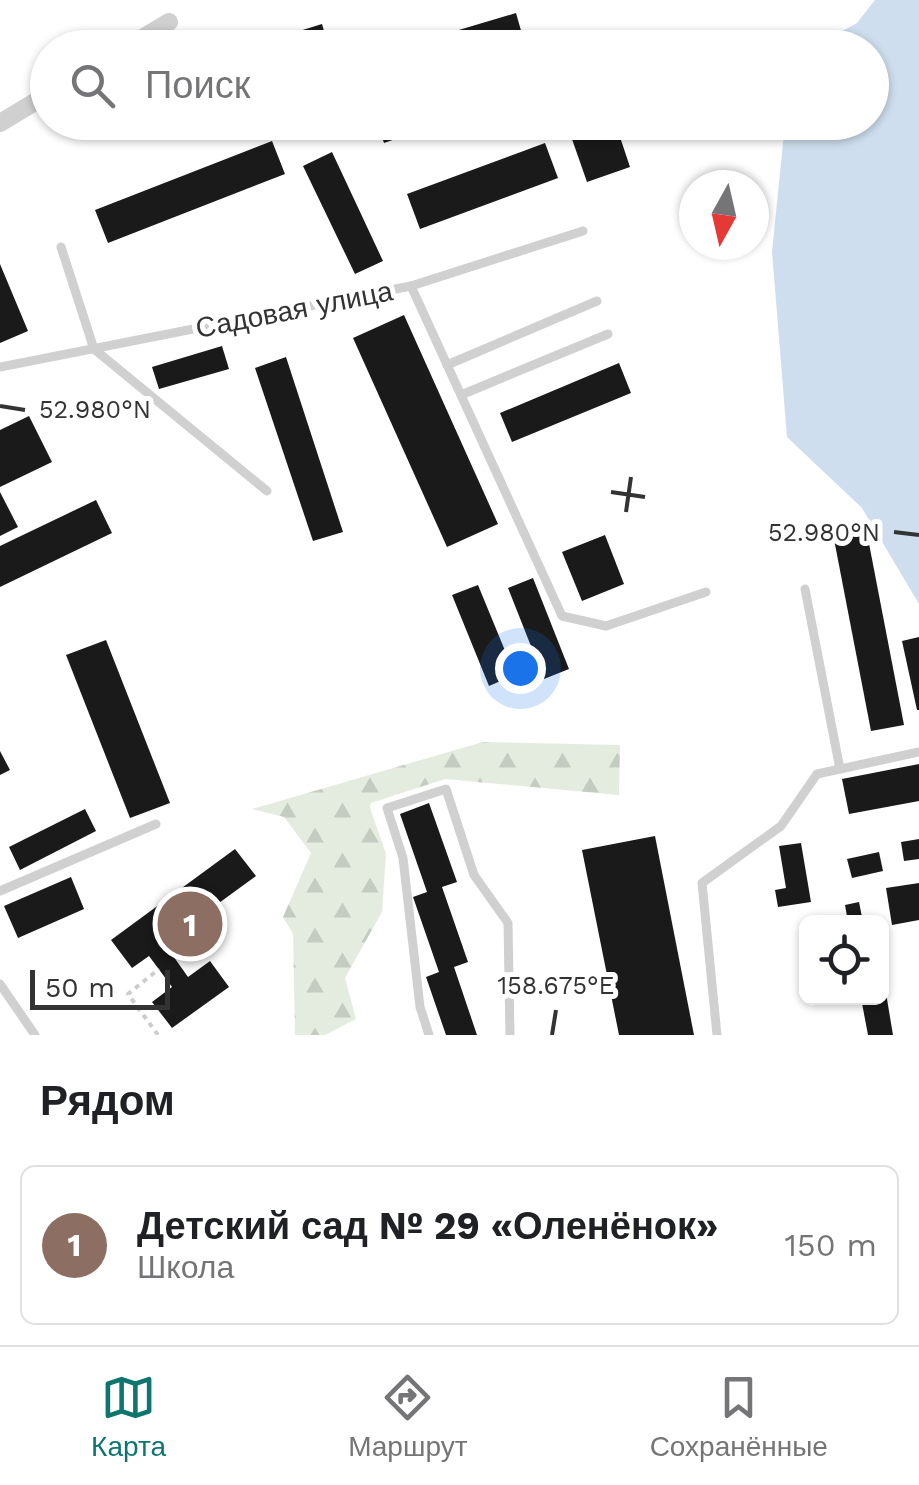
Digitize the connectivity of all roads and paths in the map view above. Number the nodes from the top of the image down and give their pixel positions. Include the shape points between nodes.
1 (169, 22) dead end
2 (156, 30) edge
3 (30, 104) edge
4 (0, 122) edge
5 (583, 231) dead end
6 (61, 247) dead end
7 (411, 286) junction
8 (597, 301) dead end
9 (608, 334) dead end
10 (94, 349) junction
11 (447, 365) junction
12 (0, 367) edge
13 (461, 395) junction
14 (267, 491) dead end
15 (806, 589) dead end
16 (706, 592) dead end
17 (919, 752) edge
18 (840, 769) junction
19 (156, 824) dead end
20 (0, 891) edge
21 (159, 970) dead end
22 (0, 984) edge
23 (35, 1035) edge
24 (158, 1035) edge
25 (429, 1035) edge
26 (510, 1035) edge
27 (717, 1035) edge

1 - 2 street
3 - 4 street
5 - 7 lane, Садовая улица
6 - 10 lane
7 - 10 lane, Садовая улица
7 - 11 lane
8 - 11 lane
9 - 13 lane
10 - 12 lane, Садовая улица
10 - 14 lane
11 - 13 lane
13 - 16 lane via 562,616 606,626
15 - 18 lane
17 - 18 lane
18 - 27 lane via 817,774 781,826 702,882
19 - 20 lane
21 - 24 path via 128,994
22 - 23 lane
25 - 26 lane via 403,858 387,808 446,789 474,875 508,924

